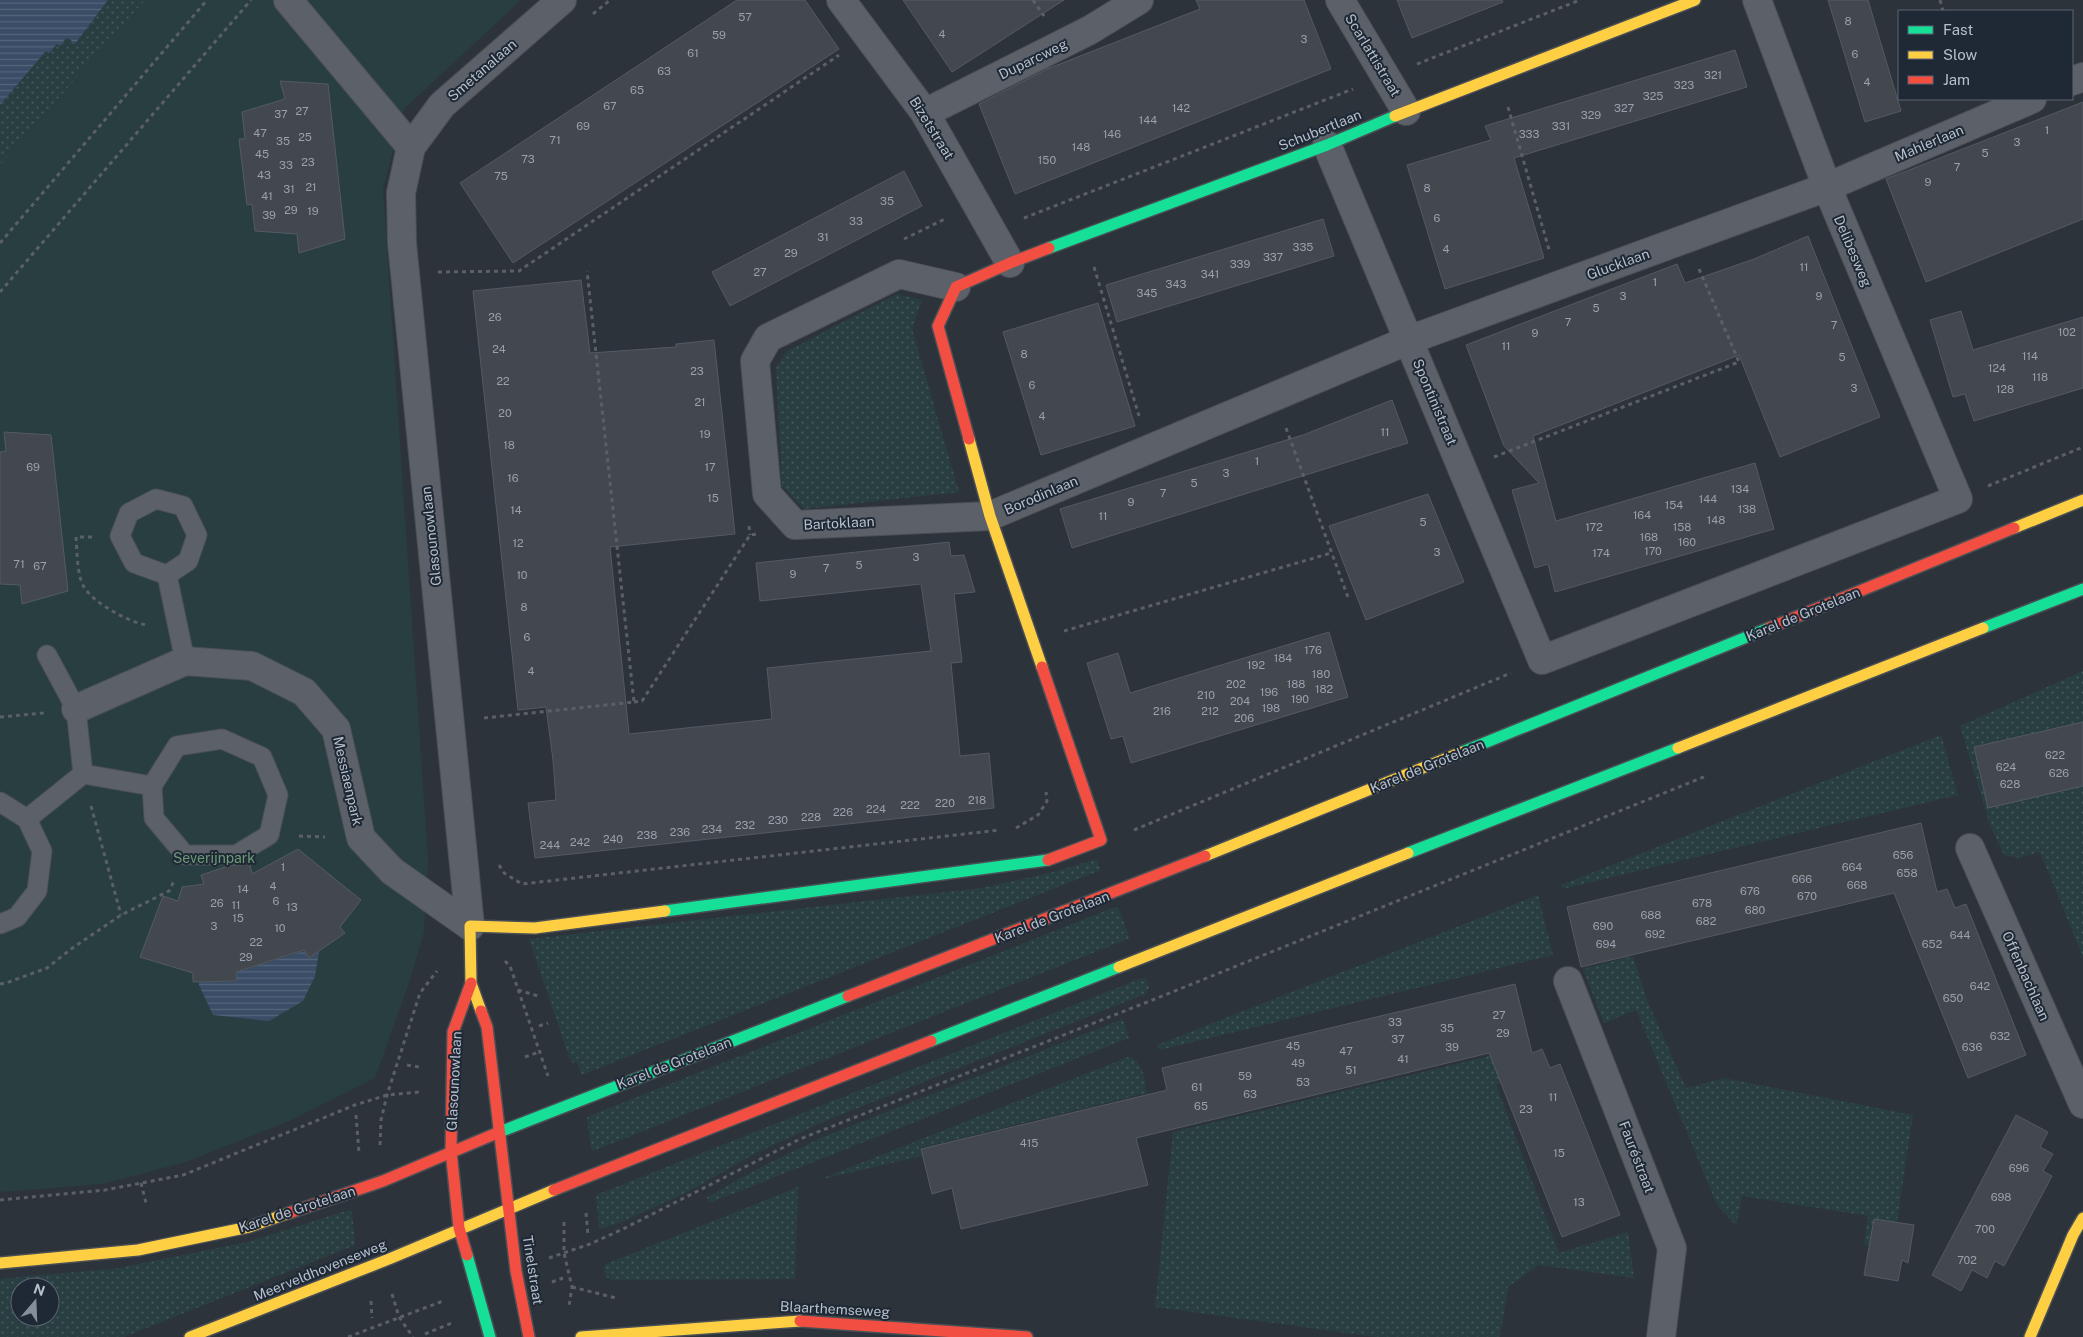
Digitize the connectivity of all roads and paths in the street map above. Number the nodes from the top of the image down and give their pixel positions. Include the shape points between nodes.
1 (207, 0) edge
2 (251, 0) edge
3 (288, 0) edge
4 (562, 0) edge
5 (610, 0) edge
6 (841, 0) edge
7 (1139, 0) edge
8 (1340, 0) edge
9 (1580, 0) edge
10 (1695, 0) edge
11 (1757, 0) edge
12 (588, 19) dead end
13 (868, 36) junction
14 (1385, 76) junction
15 (1498, 76) junction
16 (2030, 100) edge
17 (1406, 111) junction
18 (925, 113) junction
19 (1327, 144) junction
20 (411, 147) junction
21 (1827, 187) junction
22 (992, 230) junction
23 (1085, 235) junction
24 (1685, 239) junction
25 (0, 244) edge
26 (1010, 263) junction
27 (587, 271) dead end
28 (436, 282) dead end
29 (1560, 285) junction
30 (956, 287) junction
31 (0, 292) edge
32 (1409, 340) junction
33 (1274, 397) junction
34 (2083, 447) edge
35 (1149, 449) junction
36 (1462, 469) junction
37 (1958, 499) junction
38 (2083, 500) edge
39 (990, 516) junction
40 (794, 525) junction
41 (120, 536) junction
42 (1331, 552) junction
43 (167, 575) junction
44 (2083, 589) edge
45 (1349, 600) dead end
46 (177, 629) junction
47 (1064, 631) dead end
48 (47, 655) dead end
49 (1542, 660) junction
50 (185, 662) junction
51 (634, 702) junction
52 (483, 708) dead end
53 (76, 710) junction
54 (0, 718) edge
55 (484, 718) junction
56 (449, 722) junction
57 (485, 728) dead end
58 (1713, 773) dead end
59 (83, 774) junction
60 (152, 786) junction
61 (1046, 791) dead end
62 (0, 802) edge
63 (27, 819) junction
64 (269, 835) junction
65 (361, 838) junction
66 (1101, 840) junction
67 (1970, 848) dead end
68 (185, 855) junction
69 (496, 860) dead end
70 (121, 915) junction
71 (0, 924) edge
72 (470, 926) junction
73 (1184, 978) dead end
74 (1568, 982) dead end
75 (471, 983) junction
76 (0, 984) edge
77 (1187, 986) junction
78 (518, 990) junction
79 (538, 996) dead end
80 (548, 1023) dead end
81 (539, 1026) dead end
82 (550, 1082) dead end
83 (428, 1091) dead end
84 (387, 1095) junction
85 (2083, 1104) edge
86 (356, 1115) dead end
87 (500, 1132) junction
88 (380, 1147) dead end
89 (451, 1151) junction
90 (360, 1161) dead end
91 (141, 1183) junction
92 (0, 1200) edge
93 (146, 1203) dead end
94 (509, 1208) junction
95 (564, 1218) dead end
96 (2083, 1218) edge
97 (459, 1228) junction
98 (564, 1253) junction
99 (0, 1263) edge
100 (392, 1295) dead end
101 (371, 1301) dead end
102 (437, 1303) dead end
103 (567, 1313) dead end
104 (399, 1317) junction
105 (372, 1318) dead end
106 (453, 1323) dead end
107 (425, 1334) dead end
108 (190, 1337) edge
109 (348, 1337) edge
110 (413, 1337) edge
111 (490, 1337) edge
112 (529, 1337) edge
113 (581, 1337) edge
114 (1027, 1337) edge
115 (1661, 1337) edge
116 (2030, 1337) edge

1 - 25 path
2 - 31 path
3 - 20 street
4 - 20 street, Smetanalaan via 442,105
5 - 12 path
6 - 13 street, Bizetstraat
7 - 18 street, Duparcweg via 1090,30
8 - 14 street, Scarlattistraat
9 - 14 path
10 - 15 main road, Schubertlaan
11 - 21 street, Delibesweg
13 - 18 street, Bizetstraat
13 - 28 path via 519,271 435,272
14 - 17 street, Scarlattistraat
14 - 22 path
15 - 17 main road, Schubertlaan
15 - 29 path
16 - 21 street, Mahlerlaan
17 - 19 main road, Schubertlaan
18 - 22 street, Bizetstraat
19 - 23 main road, Schubertlaan
19 - 32 street, Spontinistraat
20 - 56 street, Glasounowlaan via 401,194 402,243
21 - 24 street, Glucklaan
21 - 37 street, Delibesweg
22 - 26 street, Bizetstraat
23 - 26 main road, Schubertlaan
23 - 35 path
24 - 29 street, Glucklaan
24 - 36 path via 1739,362
26 - 30 main road, Schubertlaan
27 - 51 path
29 - 32 street, Glucklaan
30 - 39 main road via 938,326
30 - 40 street, Bartoklaan via 899,274 768,338 756,361 767,494
32 - 33 street, Borodinlaan
32 - 36 street, Spontinistraat
33 - 35 street, Borodinlaan
33 - 42 path
34 - 37 path
35 - 39 street, Borodinlaan
36 - 49 street, Spontinistraat
37 - 49 street
38 - 87 main road, Karel de Grotelaan via 1122,890
39 - 40 street, Bartoklaan
39 - 66 main road, Borodinlaan
40 - 51 path via 750,535 642,701
41 - 43 lane via 134,564
41 - 43 lane via 129,513 156,499 183,506 197,535 188,561
41 - 46 path via 76,537 84,587 106,609 139,624
42 - 45 path
42 - 47 path
43 - 46 lane
44 - 94 main road
46 - 50 lane
48 - 53 lane
49 - 66 path via 1144,827
50 - 53 street, Messiaenpark
50 - 65 street, Messiaenpark via 252,666 304,692 336,729
51 - 55 path
52 - 55 path
53 - 54 path
53 - 59 lane
55 - 56 path
55 - 57 path
56 - 72 street, Glasounowlaan
58 - 77 path
59 - 60 lane
59 - 63 lane
59 - 70 path
60 - 64 lane via 177,746 222,739 262,757 278,795
60 - 68 lane via 154,818
61 - 69 path via 1047,801 1038,815 1019,828 522,884 504,873
62 - 63 lane
63 - 71 lane via 42,851 36,891 17,916
64 - 65 path
64 - 68 lane via 236,855
65 - 72 street, Messiaenpark via 392,870
66 - 72 main road via 1050,860 535,928
67 - 85 street, Offenbachlaan
68 - 70 path via 169,891
70 - 76 path via 47,968
72 - 75 main road, Glasounowlaan
72 - 78 path via 510,966
72 - 84 path via 420,993
73 - 77 path
74 - 115 street, Fauréstraat via 1672,1248
75 - 87 main road, Glasounowlaan via 487,1027
75 - 89 main road, Glasounowlaan via 453,1032
77 - 98 path via 800,1140 623,1229
78 - 79 path
78 - 82 path
80 - 81 path
83 - 84 path
84 - 88 path via 381,1120
84 - 91 path via 183,1175
86 - 90 path
87 - 89 main road, Karel de Grotelaan
87 - 94 main road, Tinelstraat
89 - 97 main road, Glasounowlaan
89 - 99 main road, Karel de Grotelaan via 383,1181 249,1227 138,1250
91 - 92 path via 105,1190
91 - 93 path
94 - 97 main road
94 - 112 main road, Tinelstraat via 516,1271
95 - 98 path
96 - 116 main road
97 - 108 main road, Meerveldhovenseweg
97 - 111 main road
98 - 103 path via 572,1287
100 - 104 path
101 - 105 path
102 - 104 path
104 - 109 path
104 - 110 path
106 - 107 path
113 - 114 main road, Blaarthemseweg via 791,1320

